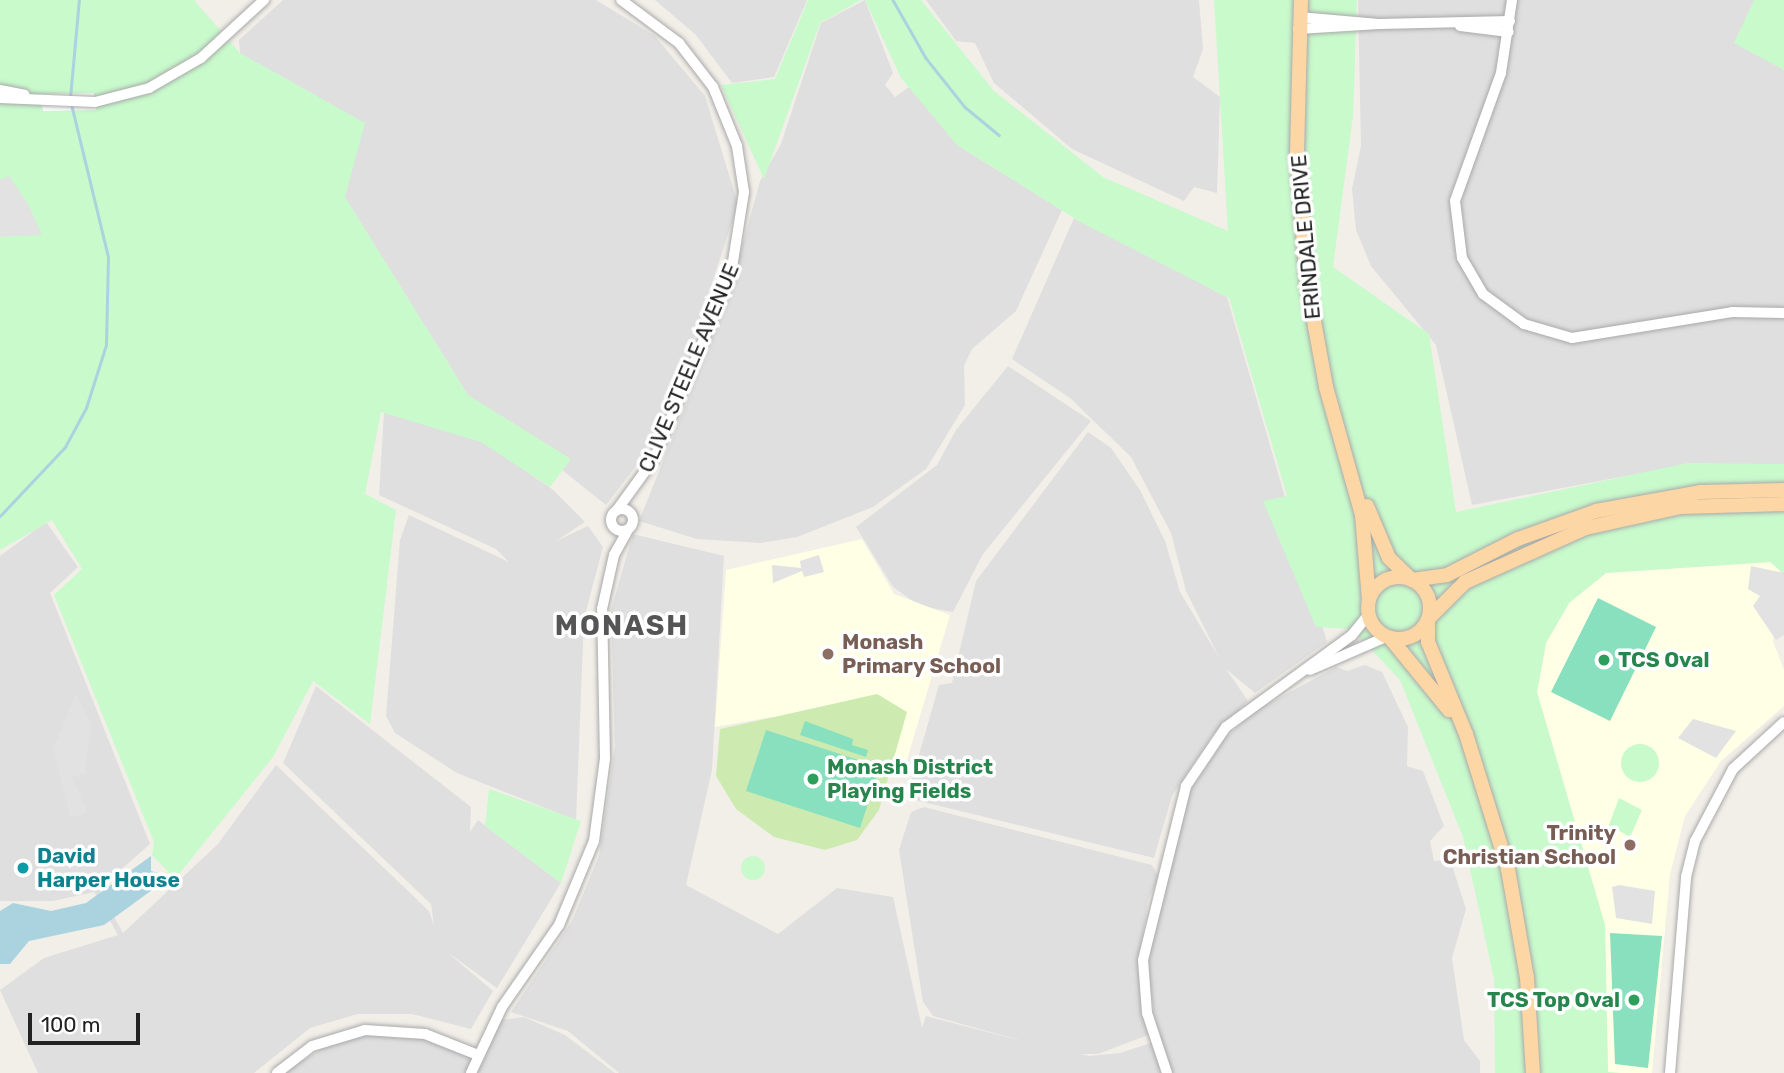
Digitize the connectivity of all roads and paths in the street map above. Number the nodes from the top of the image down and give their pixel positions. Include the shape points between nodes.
1 (264, 0) edge
2 (623, 0) edge
3 (1301, 0) edge
4 (1512, 0) edge
5 (1299, 23) junction
6 (1509, 27) junction
7 (0, 90) edge
8 (0, 98) edge
9 (42, 103) junction
10 (1784, 313) edge
11 (1350, 470) junction
12 (637, 488) junction
13 (1784, 490) edge
14 (1784, 504) edge
15 (617, 510) junction
16 (632, 514) junction
17 (613, 528) junction
18 (628, 530) junction
19 (614, 555) junction
20 (1412, 580) junction
21 (1369, 607) junction
22 (1428, 619) junction
23 (1389, 638) junction
24 (1288, 680) junction
25 (1784, 722) edge
26 (1472, 755) junction
27 (478, 1055) junction
28 (276, 1073) edge
29 (471, 1073) edge
30 (1167, 1073) edge
31 (1533, 1073) edge
32 (1670, 1073) edge

1 - 9 street via 181,72 95,102
2 - 12 street, CLIVE STEELE AVENUE via 679,43 713,87 737,146 744,192 731,274
3 - 5 main road, ERINDALE DRIVE
4 - 6 street
5 - 6 street
5 - 11 main road, ERINDALE DRIVE via 1307,283 1326,387
6 - 10 street via 1494,99 1455,201 1462,258 1483,294 1524,324 1572,338 1732,312
7 - 9 street
8 - 9 street
11 - 20 main road, ERINDALE DRIVE via 1389,558
11 - 21 main road, ERINDALE DRIVE via 1365,535
12 - 15 street, CLIVE STEELE AVENUE
12 - 16 street, CLIVE STEELE AVENUE
13 - 20 main road via 1701,492 1596,511 1518,539 1447,575
14 - 22 main road via 1680,507 1586,528 1465,582
15 - 16 street
15 - 17 street
16 - 18 street, CLIVE STEELE AVENUE
17 - 18 street
17 - 19 street
18 - 19 street
19 - 27 street via 600,629 605,759 594,841 559,925
20 - 21 main road via 1386,580
20 - 22 main road via 1427,595
21 - 23 main road
21 - 24 street via 1352,635
22 - 23 main road via 1411,637
22 - 26 main road via 1428,642
23 - 24 street
23 - 26 main road via 1447,705
24 - 30 street via 1215,740 1177,810 1143,960 1147,1013
25 - 32 street via 1733,769 1695,841 1686,877
26 - 31 main road via 1519,923
27 - 28 street via 425,1034 365,1030 312,1046
27 - 29 street

